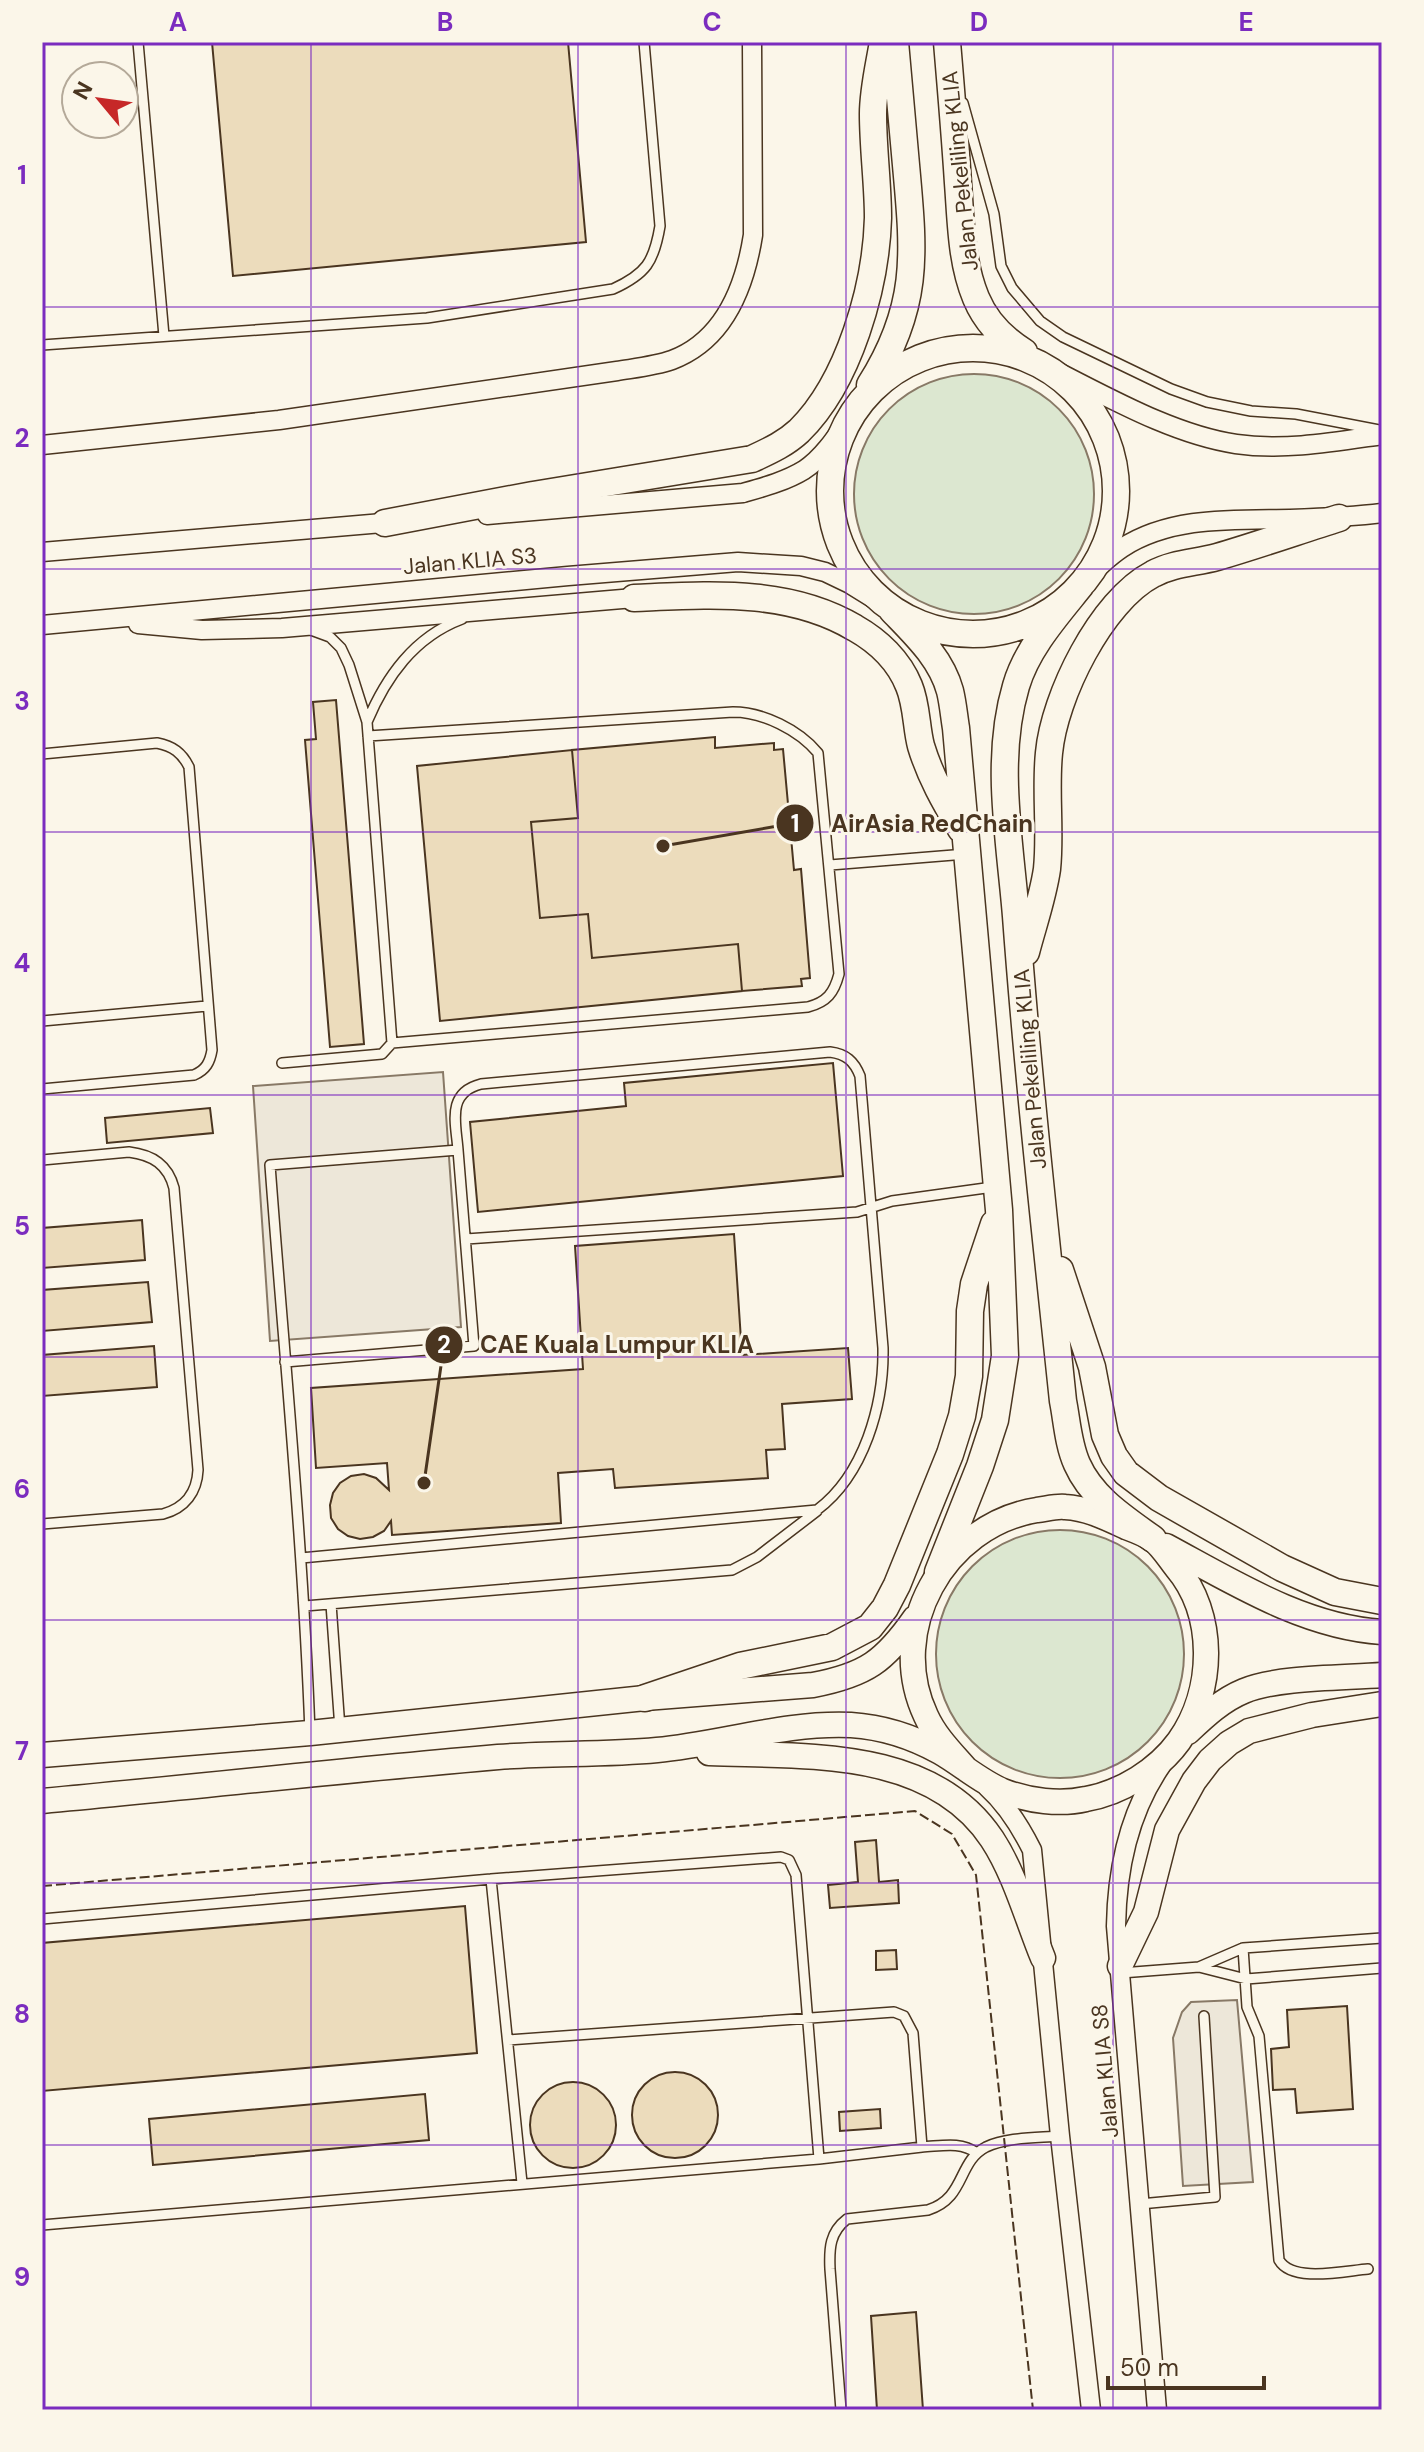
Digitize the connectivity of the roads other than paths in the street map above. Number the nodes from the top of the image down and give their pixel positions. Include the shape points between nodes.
1 (138, 42) edge
2 (644, 42) edge
3 (752, 42) edge
4 (883, 42) edge
5 (895, 42) edge
6 (948, 46) edge
7 (164, 336) junction
8 (42, 345) edge
9 (1044, 365) junction
10 (858, 405) junction
11 (1382, 433) edge
12 (42, 445) edge
13 (1382, 513) edge
14 (1339, 518) junction
15 (385, 523) junction
16 (42, 552) edge
17 (1081, 585) junction
18 (634, 598) joint
19 (497, 609) junction
20 (892, 610) junction
21 (90, 620) junction
22 (42, 625) edge
23 (282, 628) junction
24 (367, 722) junction
25 (368, 736) junction
26 (42, 754) edge
27 (965, 845) junction
28 (830, 865) junction
29 (1020, 976) junction
30 (207, 1006) junction
31 (42, 1021) edge
32 (392, 1043) junction
33 (282, 1063) dead end
34 (42, 1089) edge
35 (458, 1150) junction
36 (42, 1160) edge
37 (998, 1198) junction
38 (870, 1208) junction
39 (1044, 1221) junction
40 (466, 1239) junction
41 (285, 1362) junction
42 (817, 1510) junction
43 (42, 1524) edge
44 (1153, 1539) junction
45 (301, 1558) junction
46 (938, 1572) junction
47 (1382, 1601) edge
48 (331, 1604) junction
49 (305, 1606) junction
50 (919, 1613) junction
51 (1382, 1632) edge
52 (1382, 1675) edge
53 (645, 1698) junction
54 (1382, 1704) edge
55 (341, 1729) junction
56 (310, 1733) junction
57 (1179, 1741) junction
58 (657, 1750) junction
59 (42, 1755) edge
60 (965, 1768) junction
61 (42, 1801) edge
62 (491, 1879) junction
63 (42, 1919) edge
64 (1382, 1938) edge
65 (1243, 1948) junction
66 (1043, 1958) junction
67 (1199, 1967) junction
68 (1382, 1968) edge
69 (1120, 1969) junction
70 (1246, 1979) junction
71 (1204, 2016) dead end
72 (809, 2017) junction
73 (508, 2040) junction
74 (1060, 2136) junction
75 (922, 2147) junction
76 (977, 2153) junction
77 (819, 2159) junction
78 (522, 2183) junction
79 (1140, 2204) junction
80 (42, 2225) edge
81 (1368, 2269) dead end
82 (841, 2410) edge
83 (1091, 2410) edge
84 (1157, 2410) edge

1 - 7 lane
2 - 7 lane via 660,226 649,265 634,280 613,289 427,318
3 - 12 street via 751,252 730,310 686,354 629,369 279,420
4 - 15 main road via 873,112 878,217 869,288 846,357 798,432 752,459
5 - 10 main road, Jalan Pekeliling KLIA via 913,255 905,311 894,342
6 - 9 main road, Jalan Pekeliling KLIA via 969,278 991,324
6 - 11 lane via 994,214 1001,266 1040,321 1076,343 1207,402
7 - 8 lane
9 - 10 main road, Jalan Pekeliling KLIA via 1012,352 944,350 891,373
9 - 11 street via 1168,424 1235,444 1307,445
9 - 17 main road, Jalan Pekeliling KLIA via 1077,391 1101,425 1114,466 1115,508 1104,549
10 - 15 street, Jalan KLIA S3 via 806,469 743,493
10 - 20 main road, Jalan Pekeliling KLIA via 836,447 829,494 837,540 857,579
13 - 14 street
14 - 17 street via 1191,523 1156,532 1124,546
14 - 29 main road via 1150,575 1101,625 1055,719 1046,874
15 - 16 street, Jalan KLIA S3
17 - 20 main road, Jalan Pekeliling KLIA via 1050,612 1012,629 970,635 929,628
17 - 29 main road, Jalan Pekeliling KLIA via 1029,657 1008,720 1005,779
18 - 19 street
18 - 27 main road via 713,595 782,601 820,610 864,633 882,647 909,686 930,772
19 - 23 street
19 - 24 lane via 428,637 390,675
20 - 21 street, Jalan KLIA S3 via 825,572 738,562
20 - 27 main road, Jalan Pekeliling KLIA via 939,663 950,690
21 - 22 street, Jalan KLIA S3
21 - 23 street via 202,630
23 - 24 lane via 316,631 341,648
24 - 25 lane
25 - 28 lane via 750,712 800,736 818,753
25 - 32 lane
26 - 30 lane via 157,743 185,758
27 - 28 lane
27 - 37 main road, Jalan Pekeliling KLIA
28 - 32 lane via 839,974 830,997 820,1004
29 - 39 main road, Jalan Pekeliling KLIA
30 - 31 lane
30 - 34 lane via 212,1050 201,1072
32 - 33 lane via 382,1054
35 - 38 lane via 457,1102 481,1084 841,1053 860,1076
35 - 40 lane
35 - 41 lane via 270,1165
36 - 43 lane via 129,1152 155,1159 171,1176 198,1470 192,1493 174,1511
37 - 38 lane via 892,1201
37 - 46 main road, Jalan Pekeliling KLIA via 1005,1323 1002,1385 980,1466
37 - 53 main road via 974,1284 962,1416 885,1608 870,1627 832,1647 740,1666
38 - 40 lane
38 - 42 lane via 884,1366 869,1433 856,1462
39 - 44 main road, Jalan Pekeliling KLIA via 1063,1401 1076,1463 1106,1505
39 - 47 main road via 1092,1367 1105,1435 1126,1473 1159,1498 1282,1568 1335,1592
40 - 41 lane via 474,1346
41 - 45 lane
42 - 45 lane
42 - 48 lane via 732,1570
44 - 46 street, Jalan Pekeliling KLIA via 1098,1513 1063,1506 1015,1514 971,1537
44 - 51 street, Jalan Pekeliling KLIA via 1306,1616
44 - 57 street, Jalan Pekeliling KLIA via 1190,1583 1204,1621 1206,1671
45 - 49 lane
46 - 50 street, Jalan Pekeliling KLIA
48 - 49 lane
48 - 55 lane
49 - 56 lane
50 - 53 street via 896,1646 876,1663 837,1681
50 - 60 street, Jalan Pekeliling KLIA via 913,1652 917,1691 927,1718
52 - 57 street, Jalan Pekeliling KLIA via 1245,1690
53 - 55 street
54 - 69 street via 1249,1731 1210,1760 1167,1830 1146,1912
55 - 56 street
56 - 59 street
57 - 60 street, Jalan Pekeliling KLIA via 1126,1786 1086,1800 1043,1802 1002,1791
57 - 69 street, Jalan KLIA S8 via 1138,1805 1126,1844 1117,1887
58 - 60 street via 808,1726 853,1725 913,1739
58 - 61 street via 503,1757
58 - 66 street via 844,1759 904,1773 933,1786 958,1802 992,1839
60 - 66 street via 1000,1799 1032,1850
62 - 63 lane
62 - 72 lane via 789,1860 796,1875
62 - 73 lane
64 - 65 lane
65 - 67 lane
65 - 70 lane
66 - 74 street
67 - 69 lane
67 - 70 lane
68 - 70 lane
69 - 79 street, Jalan KLIA S8
70 - 81 lane via 1247,2007 1259,2036 1279,2260 1300,2274
71 - 79 lane via 1215,2197
72 - 73 lane
72 - 75 lane via 885,2011 904,2016 913,2033
72 - 77 lane
73 - 78 lane
74 - 76 lane via 1005,2141
74 - 83 street
75 - 76 lane via 959,2145
75 - 77 lane
76 - 82 lane via 949,2199 939,2206 847,2219 838,2226 829,2246
77 - 78 lane
78 - 80 lane
79 - 84 street, Jalan KLIA S8

